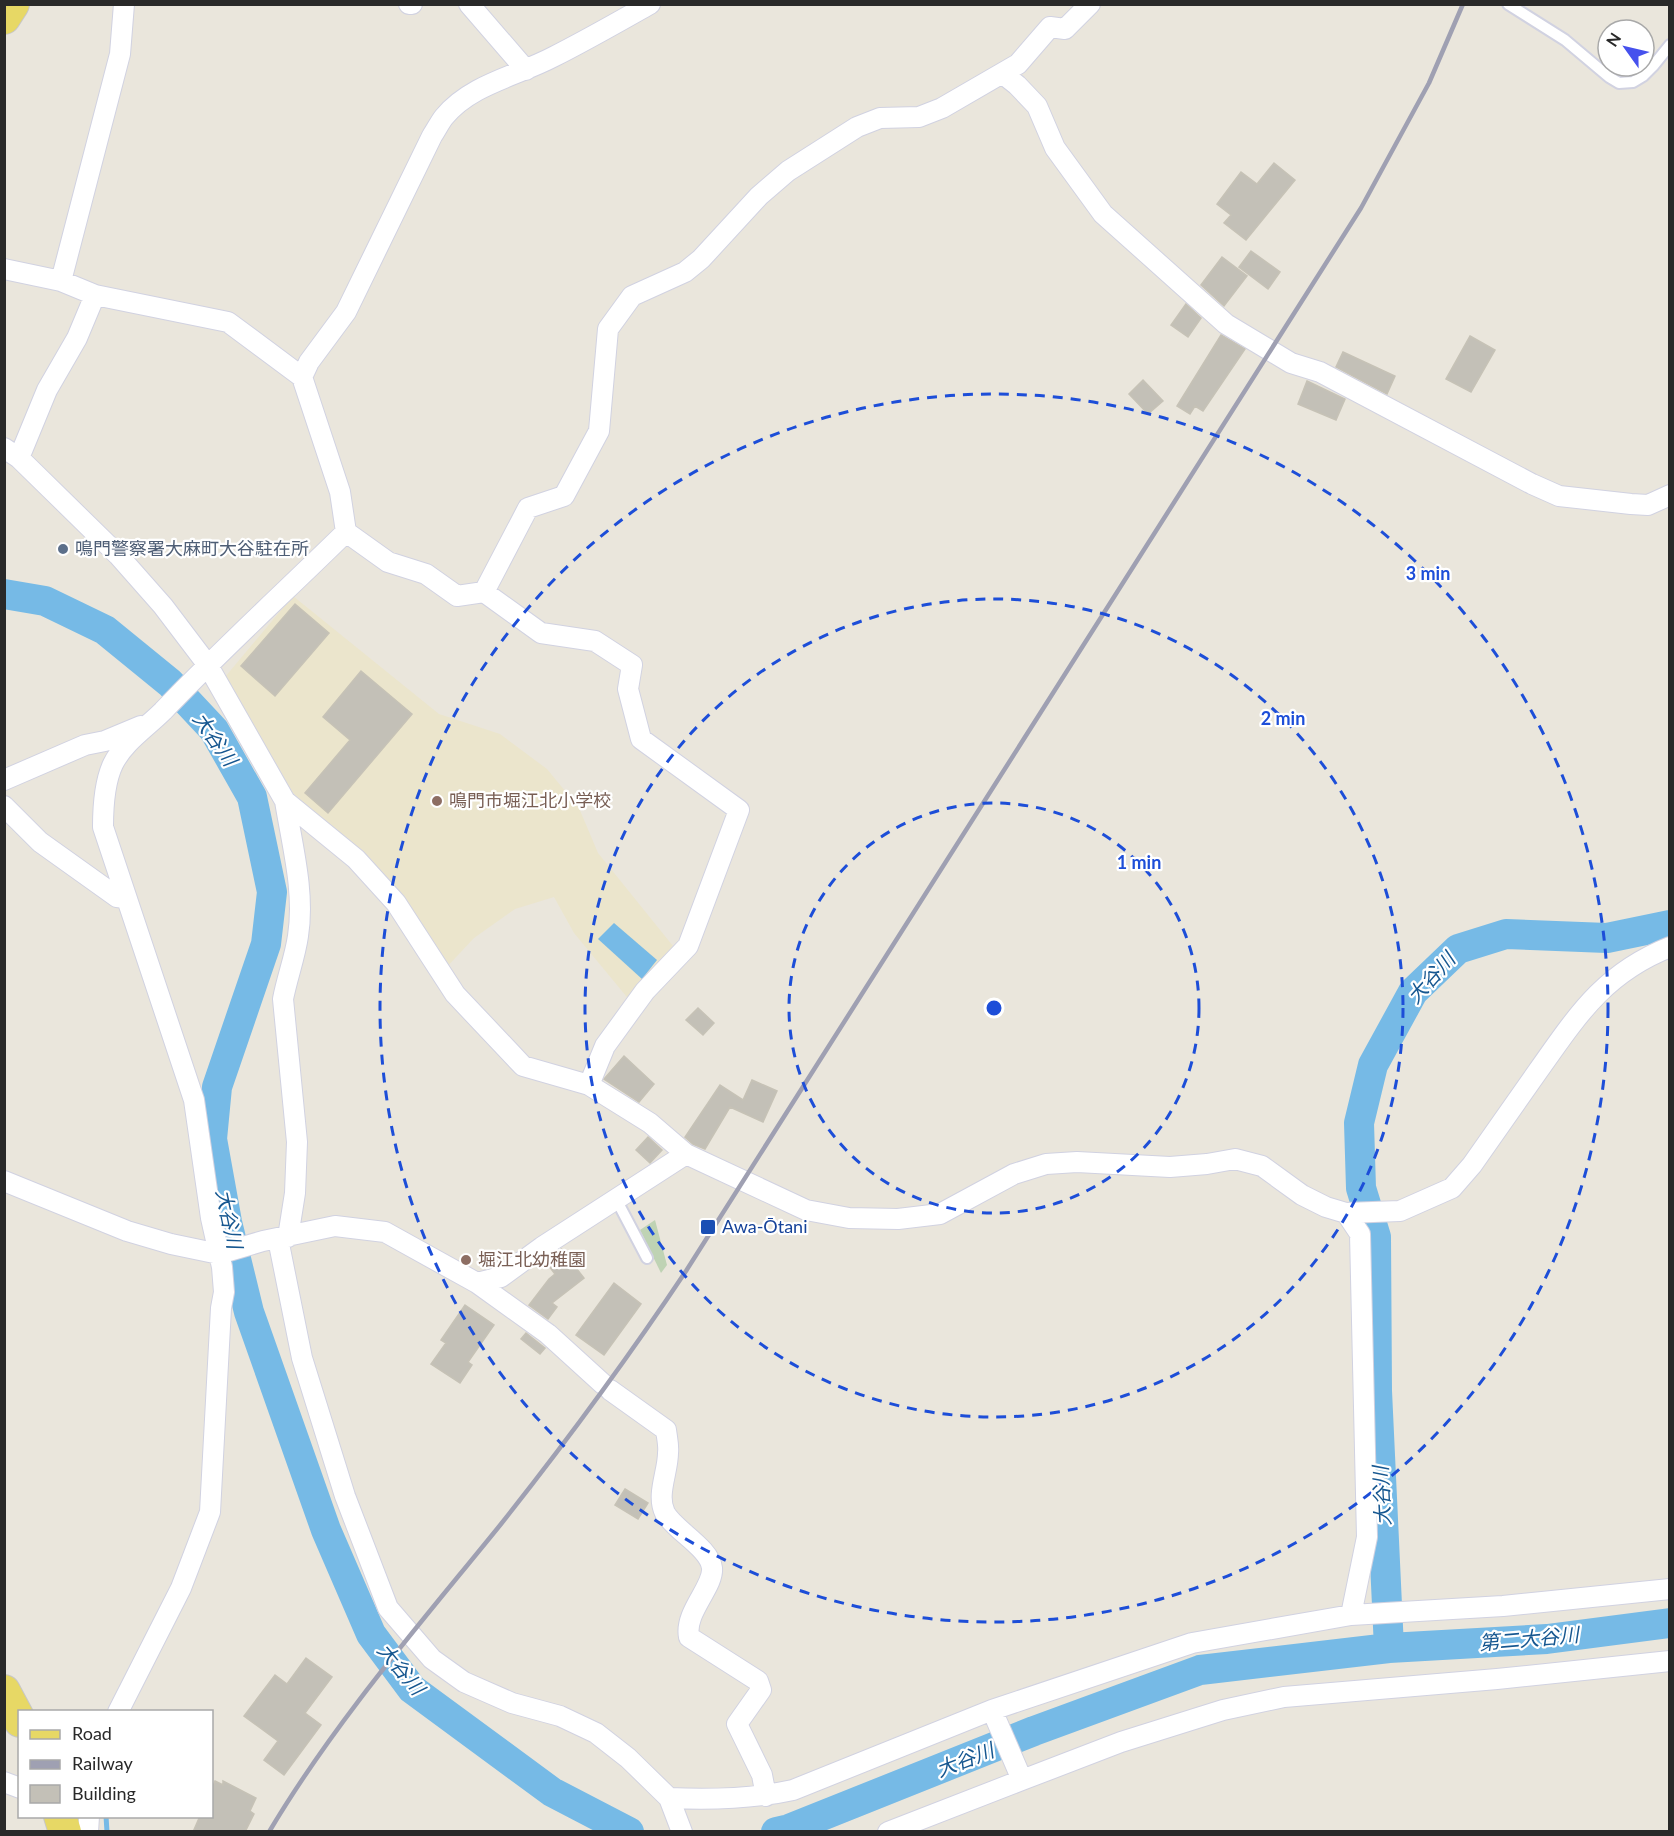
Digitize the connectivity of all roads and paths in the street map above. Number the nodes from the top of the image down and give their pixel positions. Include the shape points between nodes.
1 (13, 4) edge
2 (124, 4) edge
3 (469, 4) edge
4 (1090, 4) edge
5 (1508, 4) edge
6 (648, 5) edge
7 (4, 18) edge
8 (1670, 45) edge
9 (526, 70) junction
10 (1003, 74) junction
11 (4, 269) edge
12 (61, 281) junction
13 (95, 295) junction
14 (302, 377) junction
15 (12, 453) edge
16 (1670, 495) edge
17 (346, 532) junction
18 (484, 592) junction
19 (203, 668) junction
20 (155, 718) junction
21 (4, 780) edge
22 (285, 801) junction
23 (4, 806) edge
24 (125, 898) junction
25 (1670, 947) edge
26 (589, 1085) junction
27 (686, 1154) junction
28 (4, 1181) edge
29 (616, 1199) junction
30 (1352, 1213) junction
31 (276, 1239) junction
32 (223, 1252) junction
33 (647, 1258) dead end
34 (477, 1283) junction
35 (1670, 1589) edge
36 (1351, 1615) junction
37 (1670, 1661) edge
38 (4, 1691) edge
39 (119, 1710) edge
40 (994, 1714) junction
41 (18, 1717) edge
42 (1021, 1778) junction
43 (766, 1796) junction
44 (675, 1815) edge
45 (888, 1832) edge

1 - 7 main road
2 - 12 street via 120,54
3 - 9 street
4 - 10 street via 1065,29 1050,27 1018,64
5 - 8 lane via 1565,40 1620,83 1643,76
6 - 9 street
9 - 14 street via 490,83 444,117 346,312
10 - 16 street via 1037,106 1055,148 1103,214 1226,324 1291,363 1320,372 1559,496 1648,505
10 - 18 street via 919,117 880,118 857,127 788,171 685,272 632,296 608,329 599,430 564,496 528,508
11 - 12 street
12 - 13 street
13 - 14 street via 228,322
13 - 15 street via 77,338
14 - 17 street via 340,492
15 - 19 street via 118,555 163,606
17 - 18 street via 388,562 426,574 457,596
17 - 19 street
18 - 26 street via 541,633 595,641 632,665 628,689 641,739 739,810 688,946 645,991 605,1046
19 - 20 street
19 - 22 street
20 - 21 street
20 - 24 street via 113,765 103,803 103,827
22 - 26 street via 356,859 396,903 455,993 523,1066
22 - 31 street via 299,887 298,935 283,999 297,1142 295,1193
23 - 24 street via 40,842 117,897
24 - 32 street via 194,1100 211,1218
25 - 30 street via 1650,955 1610,982 1582,1009 1452,1188 1400,1211
26 - 27 street via 650,1123
27 - 29 street
27 - 30 street via 806,1210 849,1218 898,1219 940,1214 1014,1174 1046,1164 1170,1167 1235,1159 1262,1166 1326,1207
28 - 32 street via 127,1232
29 - 33 lane
29 - 34 street via 501,1277
30 - 36 street via 1360,1234 1367,1537
31 - 32 street
31 - 34 street via 335,1226 385,1232
31 - 44 street via 302,1358 345,1496 388,1608 432,1659 464,1682 596,1733 628,1758
32 - 39 street via 210,1512 181,1588
34 - 43 street via 548,1334 606,1387 666,1430 669,1454 662,1495 665,1513 711,1560 713,1572 691,1617 689,1637 758,1681 760,1690 737,1724 762,1775
35 - 36 street
36 - 40 street via 1192,1643
37 - 42 street via 1284,1697 1223,1710
38 - 41 main road
40 - 42 street
40 - 43 street via 793,1790
42 - 45 street
43 - 44 street via 712,1800

